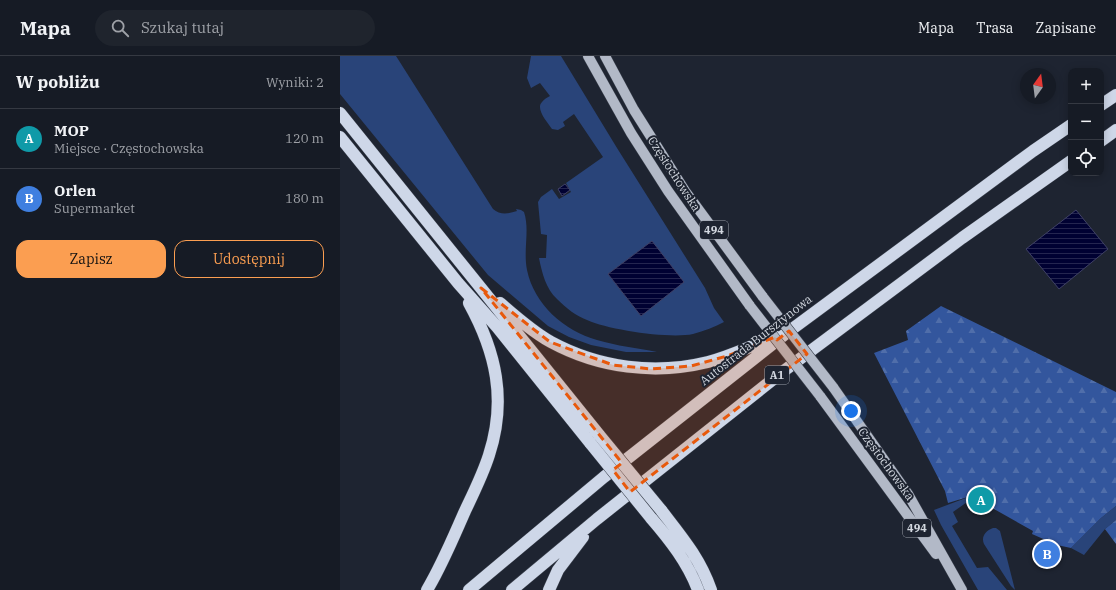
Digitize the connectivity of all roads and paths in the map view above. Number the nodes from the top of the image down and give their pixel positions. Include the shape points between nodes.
1 (588, 56) edge
2 (605, 56) edge
3 (1116, 95) edge
4 (1102, 104) edge
5 (340, 113) edge
6 (1068, 127) edge
7 (1116, 130) edge
8 (340, 137) edge
9 (1104, 138) edge
10 (1068, 164) edge
11 (458, 283) junction
12 (480, 288) junction
13 (784, 334) junction
14 (596, 440) junction
15 (598, 519) junction
16 (427, 590) edge
17 (469, 590) edge
18 (512, 590) edge
19 (549, 590) edge
20 (698, 590) edge
21 (711, 590) edge
22 (962, 590) edge

1 - 22 main road, Częstochowska / 494, bridge via 668,191 750,306 820,396
2 - 22 main road, Częstochowska / 494, bridge via 634,110 685,191 833,387 908,494
3 - 4 highway
5 - 12 highway
6 - 13 highway, Autostrada Bursztynowa / A1
7 - 9 highway
8 - 11 highway
10 - 15 highway, A1 via 962,238 781,373
11 - 14 highway
11 - 16 highway via 479,321 490,350 496,373 497,418 491,449 480,479
12 - 13 highway via 550,342 592,359 619,366 651,369 691,366 727,356
12 - 14 highway
13 - 17 highway, Autostrada Bursztynowa / A1 via 604,477
14 - 20 highway, bridge via 682,559
14 - 21 highway, bridge via 661,510 693,552
15 - 18 highway, A1
15 - 19 highway via 569,554

